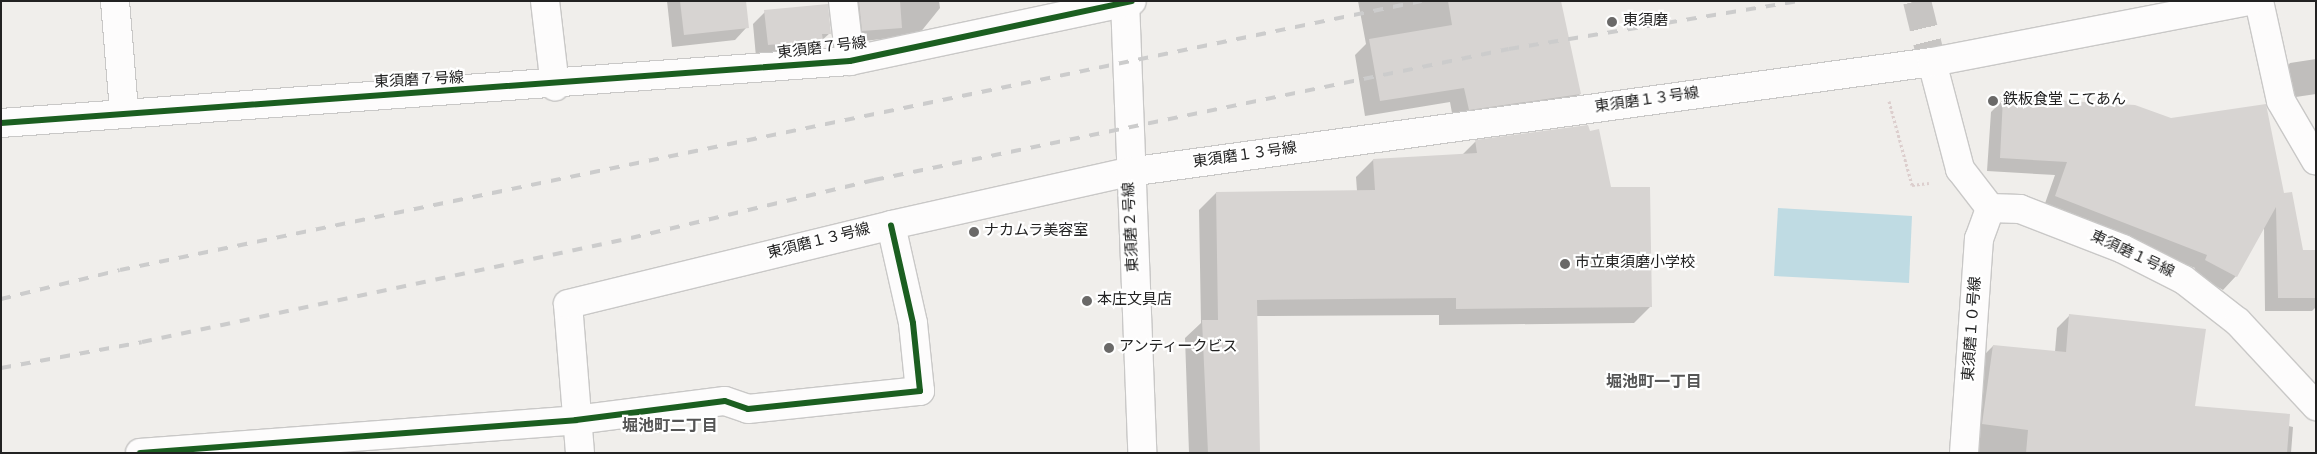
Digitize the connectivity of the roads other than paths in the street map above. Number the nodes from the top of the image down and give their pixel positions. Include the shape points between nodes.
1 (115, 1) edge
2 (545, 1) edge
3 (843, 1) edge
4 (2249, 1) edge
5 (2259, 1) edge
6 (1127, 2) edge
7 (850, 61) junction
8 (1932, 62) junction
9 (555, 86) junction
10 (124, 111) junction
11 (2304, 120) edge
12 (1, 123) edge
13 (2316, 160) edge
14 (1130, 172) junction
15 (1990, 208) junction
16 (891, 225) junction
17 (2316, 406) edge
18 (576, 420) junction
19 (140, 453) edge
20 (580, 453) edge
21 (1142, 453) edge
22 (1964, 453) edge

1 - 10 street
2 - 9 street
3 - 7 street
4 - 8 street, 東須磨１３号線
5 - 11 street via 2281,100
6 - 7 street, 東須磨７号線
6 - 14 street, 東須磨２号線
7 - 9 street, 東須磨７号線
8 - 14 street, 東須磨１３号線
8 - 15 street via 1960,168
9 - 10 street, 東須磨７号線
10 - 12 street, 東須磨７号線
11 - 13 street
14 - 16 street, 東須磨１３号線
14 - 21 street, 東須磨２号線
15 - 17 street, 東須磨１号線 via 2020,209 2123,249 2184,280 2238,322
15 - 22 street, 東須磨１０号線 via 1979,238
16 - 18 street, 東須磨１３号線 via 568,304
16 - 18 street via 913,323 920,391 748,409 725,401
18 - 19 street
18 - 20 street

